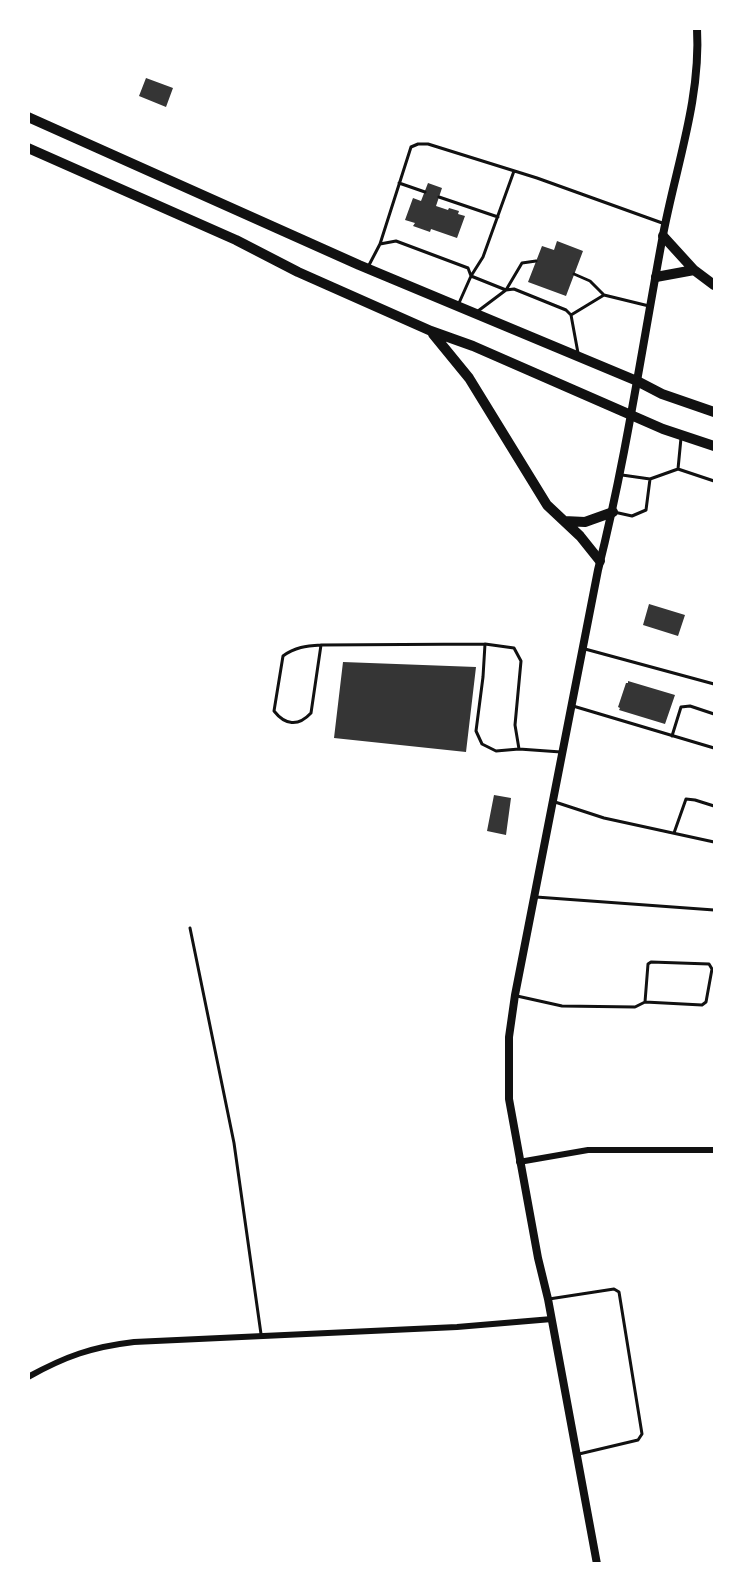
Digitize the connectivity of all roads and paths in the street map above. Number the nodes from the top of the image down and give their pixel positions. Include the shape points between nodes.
1 (697, 28) edge
2 (28, 117) edge
3 (28, 148) edge
4 (514, 171) junction
5 (399, 183) junction
6 (425, 192) dead end
7 (439, 197) dead end
8 (498, 217) junction
9 (665, 224) junction
10 (663, 236) junction
11 (380, 244) junction
12 (536, 261) dead end
13 (367, 268) junction
14 (694, 270) junction
15 (574, 274) dead end
16 (471, 276) junction
17 (656, 278) junction
18 (714, 285) edge
19 (506, 290) junction
20 (604, 295) junction
21 (650, 306) junction
22 (457, 307) junction
23 (475, 314) junction
24 (571, 315) junction
25 (431, 331) junction
26 (579, 357) junction
27 (637, 381) junction
28 (714, 412) edge
29 (631, 416) junction
30 (682, 435) junction
31 (714, 446) edge
32 (678, 469) junction
33 (620, 475) junction
34 (650, 479) junction
35 (714, 481) edge
36 (613, 512) junction
37 (564, 521) junction
38 (600, 561) junction
39 (485, 644) junction
40 (321, 645) junction
41 (583, 648) junction
42 (714, 684) edge
43 (571, 705) junction
44 (714, 714) edge
45 (672, 736) junction
46 (714, 748) edge
47 (519, 749) junction
48 (562, 752) junction
49 (553, 801) junction
50 (714, 806) edge
51 (674, 833) junction
52 (714, 842) edge
53 (534, 897) junction
54 (714, 910) edge
55 (190, 928) dead end
56 (515, 995) junction
57 (645, 1002) junction
58 (714, 1150) edge
59 (519, 1162) junction
60 (548, 1299) junction
61 (552, 1319) junction
62 (261, 1336) junction
63 (28, 1377) edge
64 (577, 1454) junction
65 (597, 1563) edge

1 - 9 street via 694,93
2 - 13 highway
3 - 25 highway
4 - 5 lane via 418,144 411,147
4 - 8 lane
4 - 9 lane
5 - 6 lane
5 - 11 lane
7 - 8 lane
8 - 16 lane via 483,257
9 - 10 street
10 - 14 highway
10 - 17 street
11 - 13 lane
11 - 16 lane via 396,242 468,268
12 - 19 lane via 522,263
13 - 22 highway
14 - 17 highway
14 - 18 highway
15 - 20 lane via 590,281
16 - 19 lane
16 - 22 lane
17 - 21 street
19 - 23 lane
19 - 24 lane via 525,293
20 - 21 lane
20 - 24 lane
21 - 27 street
22 - 23 highway
23 - 26 highway
24 - 26 lane
25 - 29 highway
25 - 37 highway via 470,378 547,505
26 - 27 highway
27 - 28 highway
27 - 29 street
29 - 30 highway
29 - 33 street
30 - 31 highway
30 - 32 lane
32 - 34 lane
32 - 35 lane
33 - 34 lane
33 - 36 street
34 - 36 lane via 646,510 632,516
36 - 37 highway via 585,522
36 - 38 street
37 - 38 highway
38 - 41 street
39 - 40 lane
39 - 47 lane via 514,648 521,661 515,725
39 - 47 lane via 476,731 482,744 496,751
40 - 40 lane via 302,646 283,656 274,711 281,720 299,721 311,713
41 - 42 lane
41 - 43 street
43 - 45 lane
43 - 48 street
44 - 45 lane via 681,707
45 - 46 lane
47 - 48 lane
48 - 49 street
49 - 51 lane via 604,818
49 - 53 street
50 - 51 lane via 686,799
51 - 52 lane
53 - 54 lane
53 - 56 street
55 - 62 lane via 234,1143
56 - 57 lane via 562,1006 634,1007
56 - 59 street via 508,1070
57 - 57 lane via 702,1005 706,1002 712,969 709,964 651,962
58 - 59 street via 588,1150
59 - 60 street
60 - 61 street
60 - 64 lane via 614,1289 619,1292 642,1434 638,1440
61 - 62 street
61 - 64 street
62 - 63 street via 100,1346
64 - 65 street

